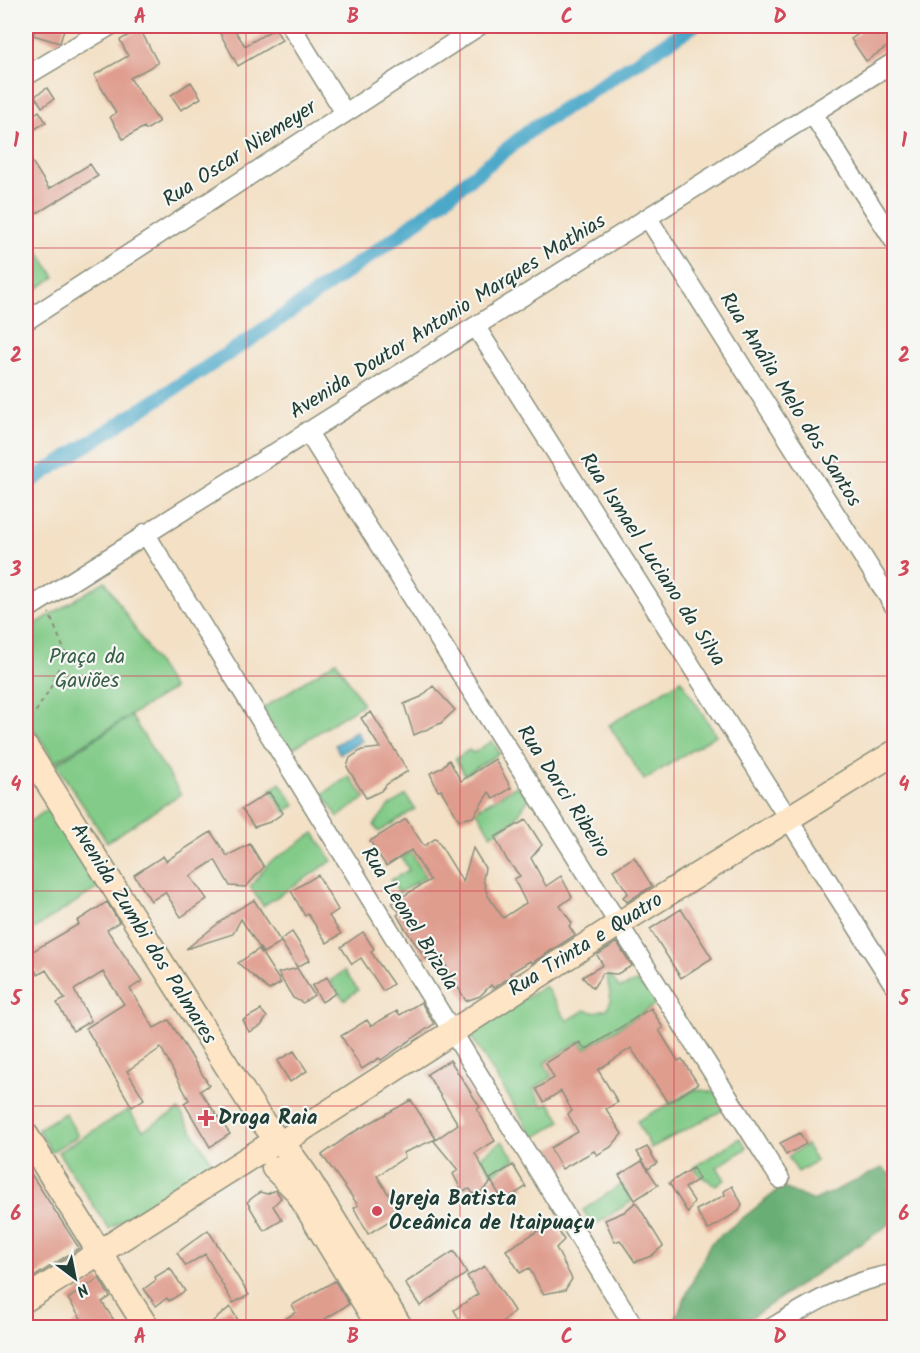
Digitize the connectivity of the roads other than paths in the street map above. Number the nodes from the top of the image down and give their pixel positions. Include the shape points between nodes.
1 (110, 26) edge
2 (291, 26) edge
3 (479, 26) edge
4 (894, 62) edge
5 (26, 76) edge
6 (345, 113) junction
7 (813, 115) junction
8 (648, 218) junction
9 (894, 242) edge
10 (26, 321) edge
11 (476, 327) junction
12 (307, 431) junction
13 (145, 533) junction
14 (894, 606) edge
15 (26, 610) edge
16 (894, 753) edge
17 (29, 761) edge
18 (790, 818) junction
19 (620, 923) junction
20 (894, 985) edge
21 (452, 1031) junction
22 (26, 1135) edge
23 (275, 1152) junction
24 (780, 1179) dead end
25 (99, 1252) junction
26 (894, 1274) edge
27 (26, 1299) edge
28 (147, 1328) edge
29 (380, 1328) edge
30 (401, 1328) edge
31 (635, 1328) edge
32 (771, 1328) edge

1 - 5 street
2 - 6 street
3 - 6 street, Rua Oscar Niemeyer
4 - 7 street, Avenida Doutor Antonio Marques Mathias
6 - 10 street, Rua Oscar Niemeyer
7 - 8 street, Avenida Doutor Antonio Marques Mathias
7 - 9 street
8 - 11 street, Avenida Doutor Antonio Marques Mathias
8 - 14 street, Rua Anália Melo dos Santos
11 - 12 street, Avenida Doutor Antonio Marques Mathias
11 - 18 street, Rua Ismael Luciano da Silva
12 - 13 street, Avenida Doutor Antonio Marques Mathias
12 - 19 street, Rua Darci Ribeiro
13 - 15 street, Avenida Doutor Antonio Marques Mathias
13 - 21 street, Rua Leonel Brizola
16 - 18 street, Rua Trinta e Quatro
17 - 23 street, Avenida Zumbi dos Palmares via 261,1120
18 - 19 street, Rua Trinta e Quatro
18 - 20 street, Rua Ismael Luciano da Silva
19 - 21 street, Rua Trinta e Quatro
19 - 24 street, Rua Darci Ribeiro
21 - 23 street, Rua Trinta e Quatro
21 - 31 street, Rua Leonel Brizola
22 - 25 street
23 - 25 street, Rua Trinta e Quatro via 227,1173
23 - 29 street
23 - 30 street via 308,1179
25 - 27 street, Rua Trinta e Quatro
25 - 28 street
26 - 32 street via 849,1286

